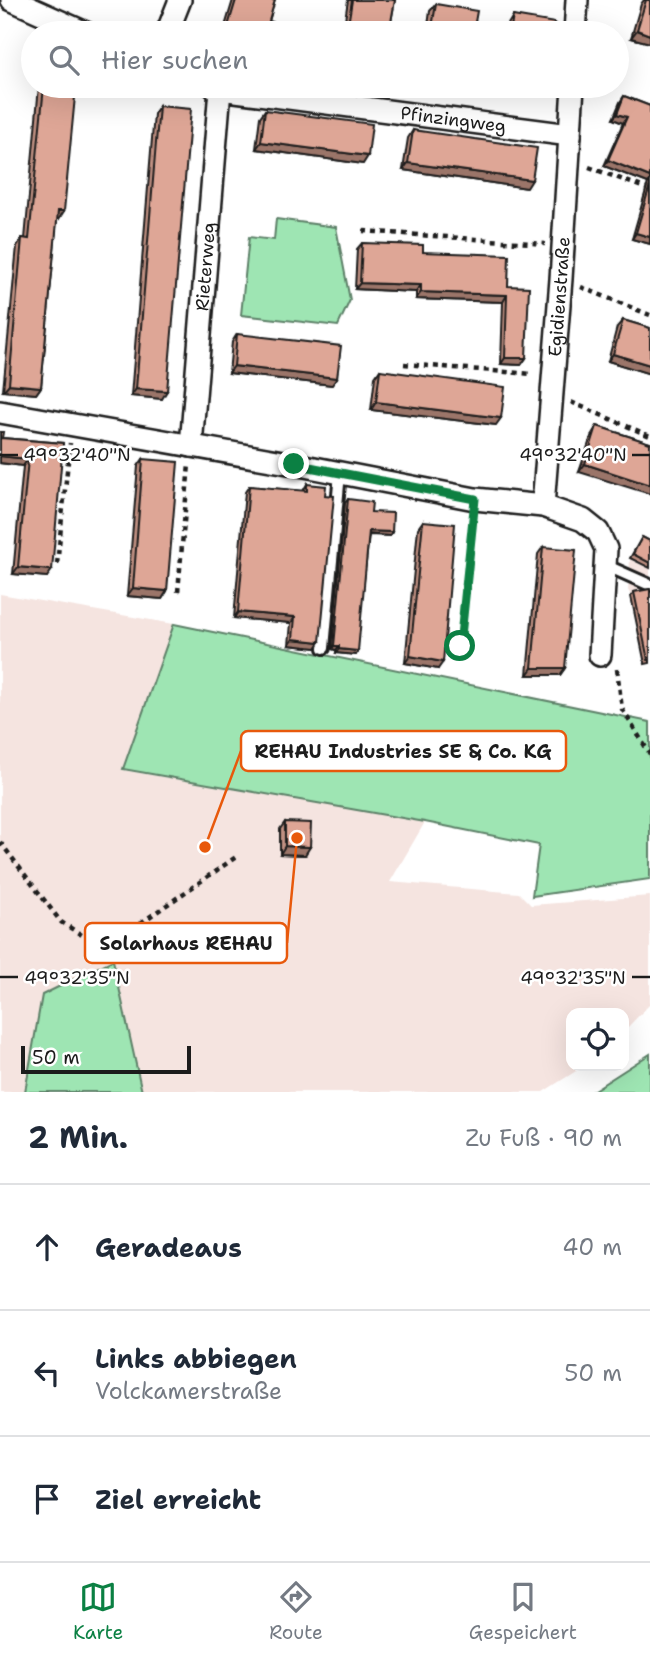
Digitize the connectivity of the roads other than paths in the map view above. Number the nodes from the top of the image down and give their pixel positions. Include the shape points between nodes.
1 (12, 0) edge
2 (180, 0) edge
3 (576, 0) edge
4 (59, 21) edge
5 (172, 21) edge
6 (575, 21) edge
7 (216, 98) edge
8 (298, 98) edge
9 (572, 98) edge
10 (570, 135) junction
11 (0, 412) edge
12 (191, 446) junction
13 (340, 473) junction
14 (543, 506) junction
15 (605, 565) junction
16 (650, 585) edge
17 (324, 648) dead end
18 (600, 655) road end

1 - 4 street
2 - 5 street
3 - 6 street
7 - 12 street, Rieterweg
8 - 10 street, Pfinzingweg
9 - 10 street, Egidienstraße
10 - 14 street, Egidienstraße
11 - 12 street
12 - 13 street
13 - 14 street via 475,499
13 - 17 lane
14 - 15 street via 583,520 598,532 606,549
15 - 16 lane
15 - 18 street

